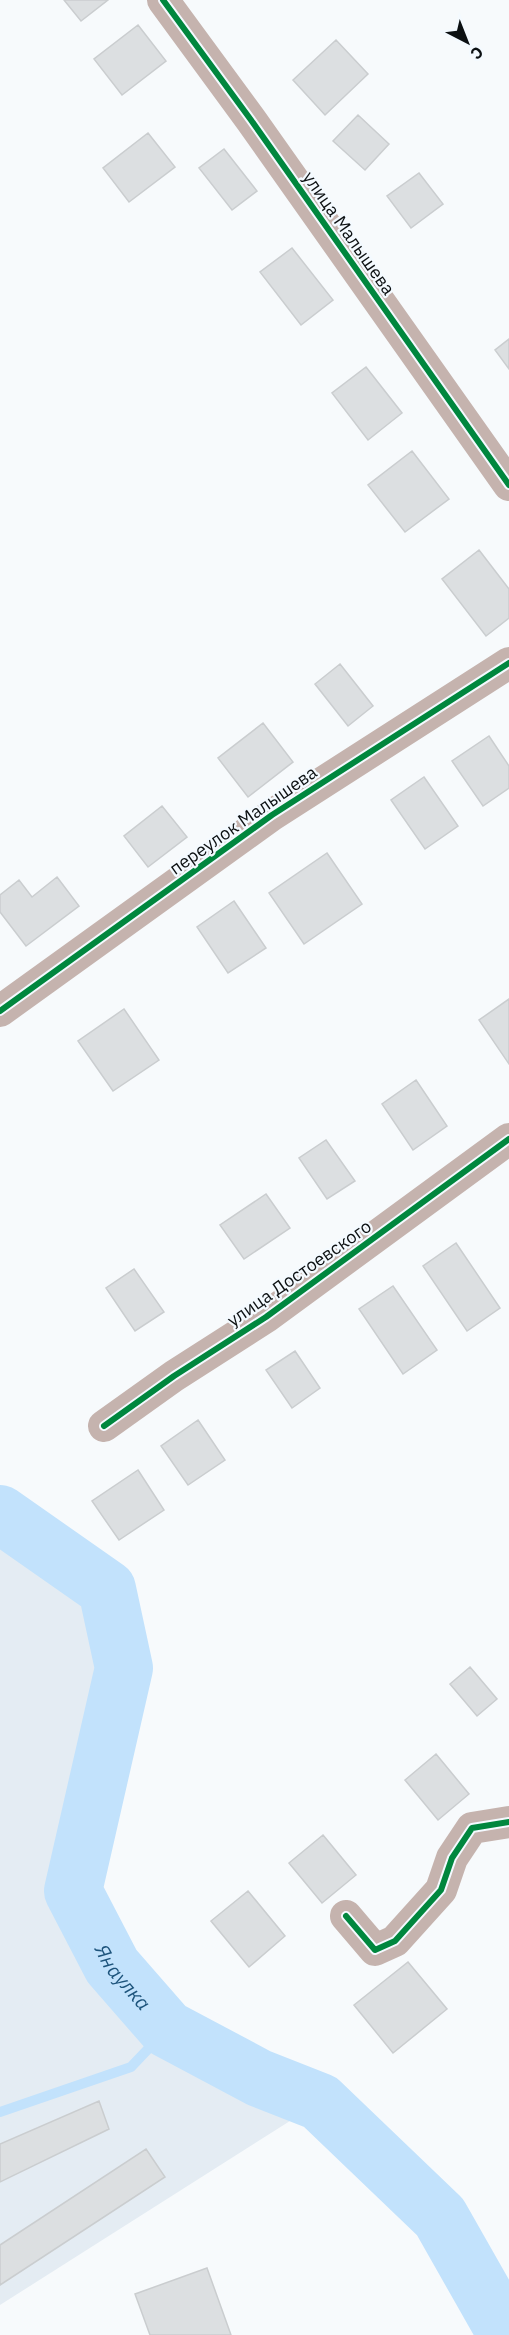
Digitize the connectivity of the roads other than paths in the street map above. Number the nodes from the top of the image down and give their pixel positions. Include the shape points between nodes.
1 (163, 0) edge
2 (509, 485) edge
3 (509, 663) edge
4 (0, 1011) edge
5 (509, 1140) edge
6 (104, 1426) dead end
7 (509, 1822) edge
8 (346, 1916) dead end

1 - 2 street, улица Малышева
3 - 4 street, переулок Малышева via 272,815
5 - 6 street, улица Достоевского via 267,1317
7 - 8 street via 472,1828 452,1858 441,1890 395,1941 375,1950

